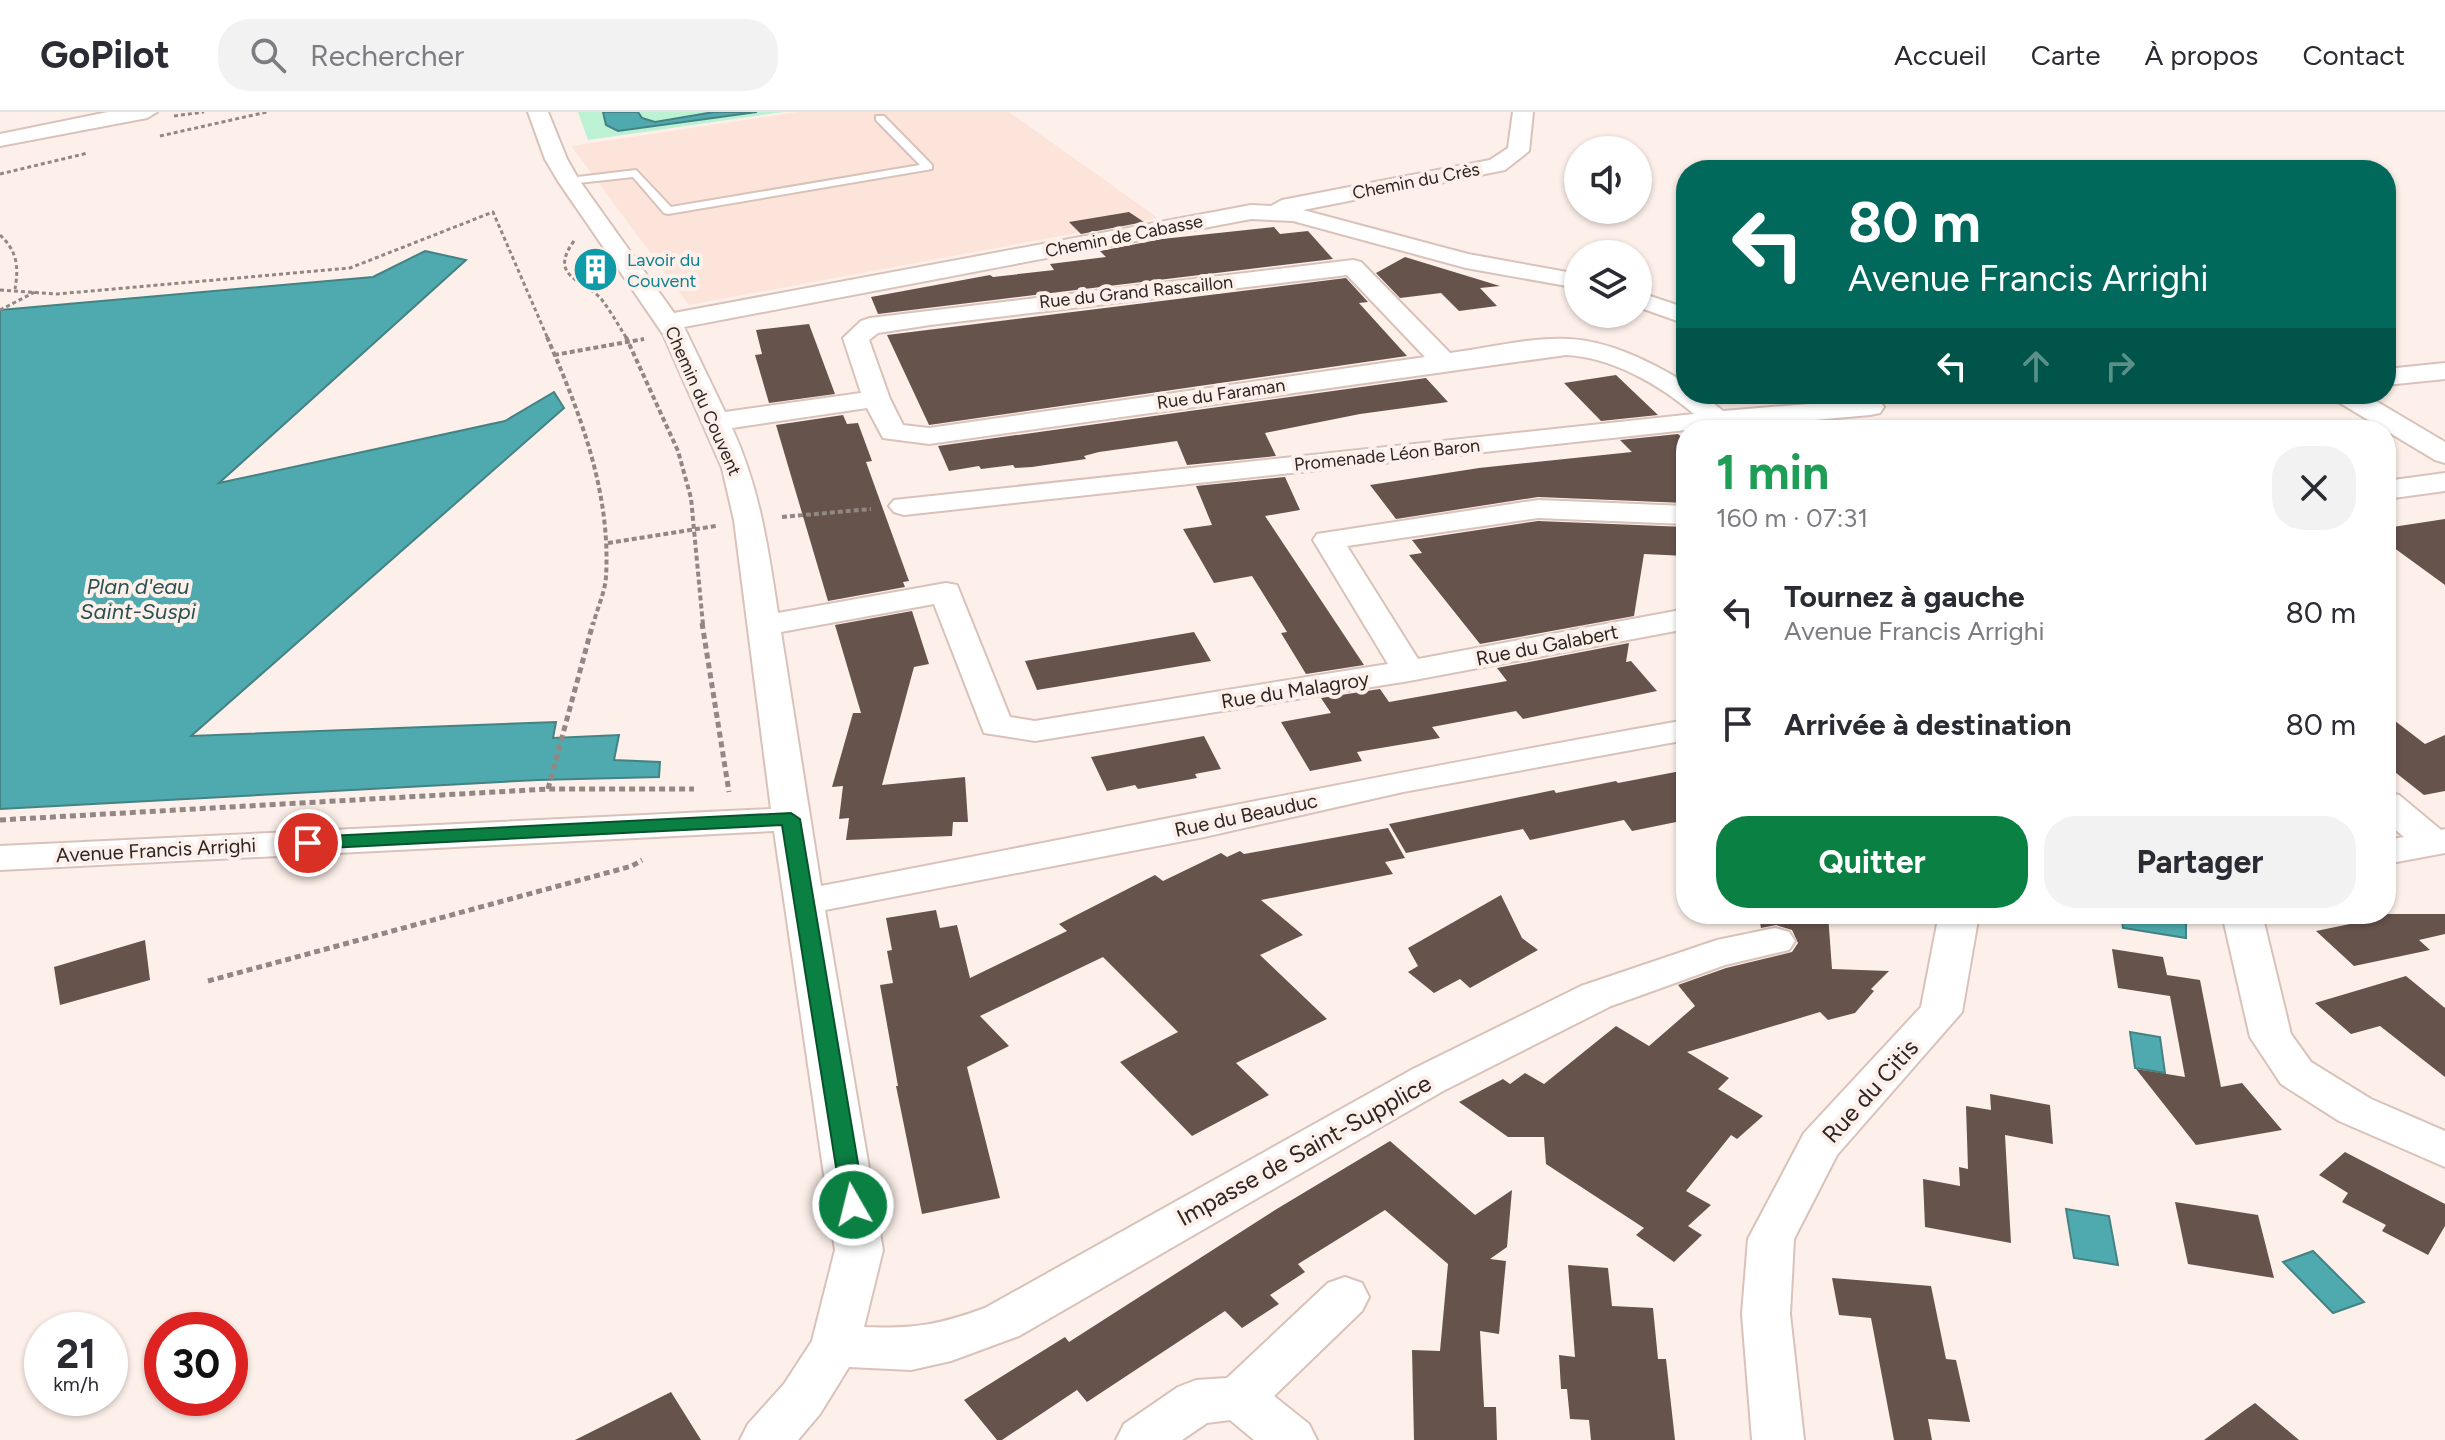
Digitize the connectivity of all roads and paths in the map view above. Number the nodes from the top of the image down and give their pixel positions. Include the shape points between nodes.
1 (147, 112) edge
2 (538, 112) edge
3 (1523, 112) edge
4 (880, 118) dead end
5 (0, 140) edge
6 (569, 181) junction
7 (1274, 213) junction
8 (0, 235) edge
9 (577, 238) dead end
10 (1564, 278) edge
11 (15, 289) junction
12 (0, 290) edge
13 (36, 292) junction
14 (1652, 304) edge
15 (0, 310) edge
16 (1676, 312) edge
17 (672, 328) junction
18 (629, 342) junction
19 (554, 355) junction
20 (1444, 362) junction
21 (2445, 371) edge
22 (2396, 376) edge
23 (1676, 388) edge
24 (876, 399) junction
25 (1696, 404) edge
26 (2362, 404) edge
27 (1871, 410) edge
28 (1715, 420) edge
29 (1771, 420) edge
30 (2388, 420) edge
31 (716, 422) junction
32 (2396, 425) edge
33 (1676, 429) edge
34 (2445, 454) edge
35 (2445, 482) edge
36 (2396, 489) edge
37 (904, 506) joint
38 (1676, 515) edge
39 (749, 520) junction
40 (694, 530) junction
41 (607, 543) junction
42 (1676, 621) edge
43 (764, 625) junction
44 (1409, 671) junction
45 (1676, 732) edge
46 (548, 789) junction
47 (707, 790) dead end
48 (718, 790) dead end
49 (2396, 810) edge
50 (791, 819) junction
51 (0, 820) edge
52 (675, 825) junction
53 (2439, 842) edge
54 (2396, 850) edge
55 (0, 858) edge
56 (806, 901) junction
57 (1957, 924) edge
58 (2244, 924) edge
59 (1775, 941) dead end
60 (208, 981) dead end
61 (2445, 1150) edge
62 (1345, 1297) dead end
63 (835, 1346) junction
64 (1239, 1398) junction
65 (802, 1399) junction
66 (766, 1440) edge
67 (783, 1440) edge
68 (1142, 1440) edge
69 (1291, 1440) edge
70 (1778, 1440) edge

1 - 5 street
2 - 6 street, Chemin du Couvent
3 - 7 street, Chemin du Crès via 1518,151 1497,165 1284,206
4 - 6 lane via 928,167 668,211 636,173
6 - 17 street, Chemin du Couvent
7 - 10 street, Chemin de Cabasse via 1360,230 1466,261
7 - 17 street, Chemin de Cabasse via 1251,212
8 - 11 path via 14,247 20,264
9 - 18 path via 566,252 573,281 600,297
11 - 12 path
11 - 13 path
13 - 15 path
13 - 19 path via 350,268 493,212
14 - 16 street
17 - 18 path
17 - 31 street, Chemin du Couvent
18 - 19 path
18 - 40 path via 678,451
19 - 41 path via 580,412 603,502
20 - 23 street, Rue du Faraman via 1575,347 1609,355
20 - 24 street, Rue du Faraman via 929,436 893,432
20 - 24 street, Rue du Grand Rascaillon via 1353,267 870,326 856,338
21 - 22 street
24 - 31 street
25 - 28 street, Rue du Faraman
26 - 30 street
27 - 29 street, Promenade Léon Baron
31 - 39 street, Chemin du Couvent via 736,468
32 - 34 street
33 - 37 street, Promenade Léon Baron
35 - 36 street
37 - 39 path
38 - 44 street via 1538,509 1328,540
39 - 43 street, Chemin du Couvent
40 - 41 path
40 - 48 path via 704,640 729,791
41 - 46 path via 606,579
42 - 44 street, Rue du Galabert
43 - 44 street, Rue du Malagroy via 946,592 996,726 1035,731
43 - 50 street, Chemin du Couvent
45 - 56 street, Rue du Beauduc
46 - 47 path
46 - 51 path
49 - 53 street
50 - 52 street, Avenue Francis Arrighi
50 - 56 street, Chemin du Couvent
52 - 55 street, Avenue Francis Arrighi
52 - 60 path via 659,849 632,866
53 - 54 street
56 - 63 street, Chemin du Couvent via 859,1250
57 - 70 street, Rue du Citis via 1941,1012 1820,1145 1771,1239 1766,1314
58 - 61 street via 2271,1037 2296,1073 2355,1110
59 - 63 street, Impasse de Saint-Supplice via 1717,953 1596,996 1428,1080 1002,1322 911,1349
62 - 64 street
63 - 65 street, Chemin du Couvent
64 - 68 street via 1196,1402
64 - 69 street
65 - 66 street, Chemin du Couvent
65 - 67 lane

